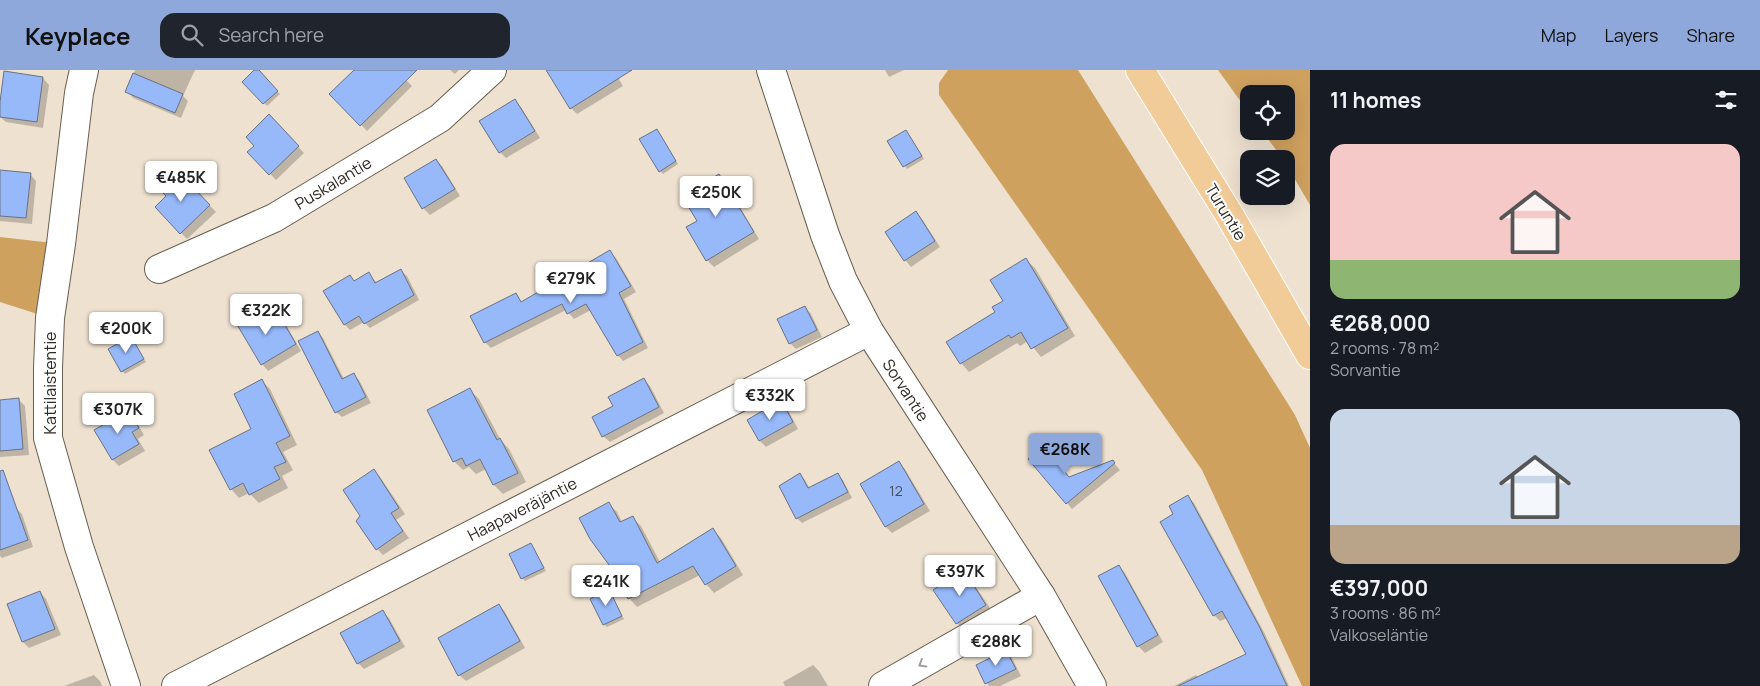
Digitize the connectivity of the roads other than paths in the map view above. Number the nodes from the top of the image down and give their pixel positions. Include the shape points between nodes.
1 (84, 70) edge
2 (492, 70) edge
3 (771, 70) edge
4 (1140, 70) edge
5 (158, 269) dead end
6 (869, 331) junction
7 (1310, 355) edge
8 (1041, 596) junction
9 (126, 686) edge
10 (176, 686) edge
11 (883, 686) edge
12 (1092, 686) edge

1 - 9 street, Kattilaistentie via 50,318 48,438 79,547
2 - 5 street, Puskalantie via 440,118 274,218
3 - 6 street, Sorvantie via 825,235 843,281
4 - 7 highway, Turuntie via 1230,216
6 - 8 street, Sorvantie
6 - 10 street, Haapaveräjäntie
8 -> 11 street
8 - 12 street, Sorvantie

